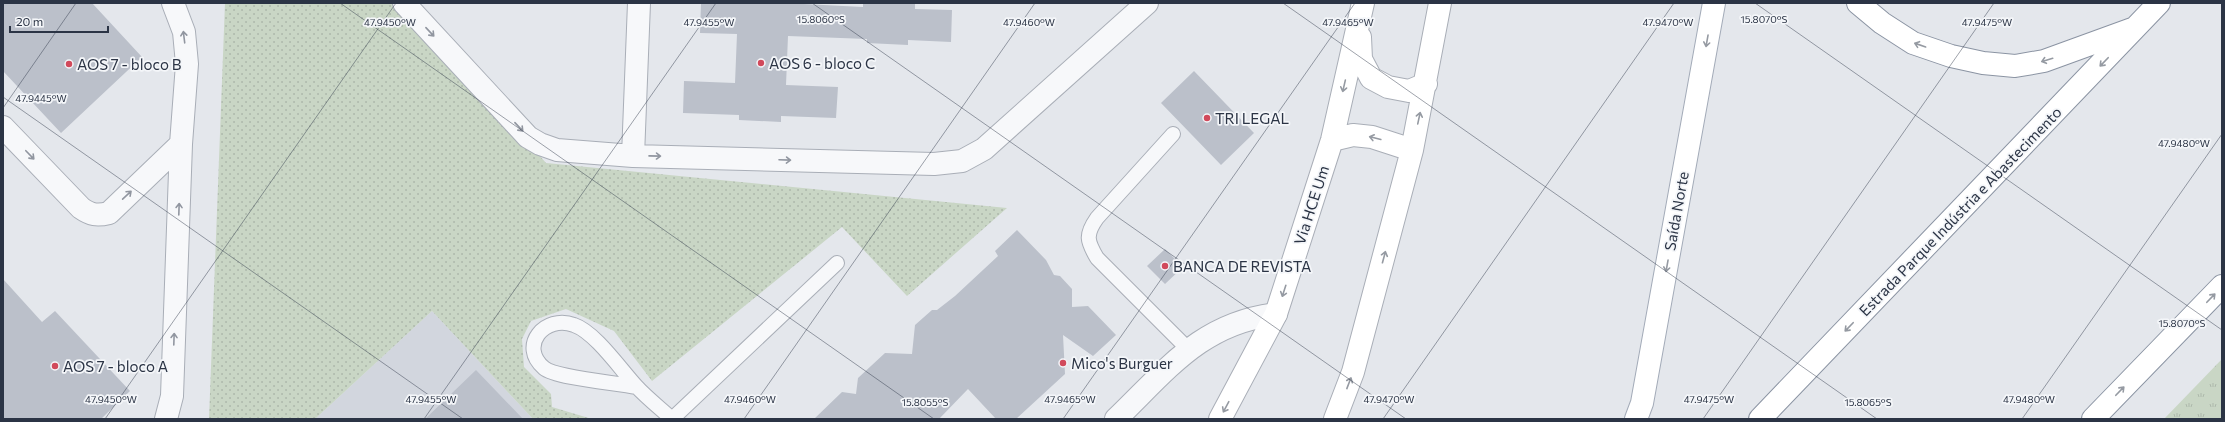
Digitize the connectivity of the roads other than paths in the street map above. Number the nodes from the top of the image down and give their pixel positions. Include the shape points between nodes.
1 (172, 3) edge
2 (404, 3) edge
3 (639, 3) edge
4 (1147, 3) edge
5 (1440, 3) edge
6 (1714, 3) edge
7 (1858, 3) edge
8 (2159, 3) edge
9 (1361, 12) edge
10 (2136, 28) junction
11 (1426, 84) junction
12 (3, 126) edge
13 (1173, 134) dead end
14 (1332, 140) junction
15 (182, 144) junction
16 (1412, 150) junction
17 (633, 156) junction
18 (837, 263) dead end
19 (2222, 286) edge
20 (1276, 314) junction
21 (1188, 349) junction
22 (636, 386) junction
23 (166, 419) edge
24 (672, 419) edge
25 (1116, 419) edge
26 (1220, 419) edge
27 (1335, 419) edge
28 (1636, 419) edge
29 (1760, 419) edge
30 (2093, 419) edge

15 -> 1 street via 187,64 184,32
2 -> 17 street via 528,136 557,150
3 - 17 street
17 -> 4 street via 934,164 962,161 984,149
5 - 11 main road
6 -> 28 main road, Saída Norte via 1642,404
10 -> 7 main road via 2044,61 2015,66 1951,56 1914,43 1882,23
8 - 10 main road, Estrada Parque Indústria e Abastecimento
9 - 11 main road via 1361,59 1371,78 1388,87 1409,91
9 -> 14 main road, Via HCE Um
10 -> 29 main road, Estrada Parque Indústria e Abastecimento
16 -> 11 main road
12 -> 15 street via 81,208 98,216 109,212
13 - 21 lane via 1097,218 1090,229 1088,243 1097,258
16 -> 14 main road via 1372,137 1353,135
14 -> 20 main road, Via HCE Um
23 -> 15 street via 172,396
27 -> 16 main road via 1353,372
18 - 24 lane
30 -> 19 main road
20 - 21 street via 1255,316 1221,328
20 -> 26 main road, Via HCE Um
21 - 25 street
22 - 22 lane via 616,361 574,325 556,323 541,329 534,341 535,357 545,369 560,374
22 - 24 lane

